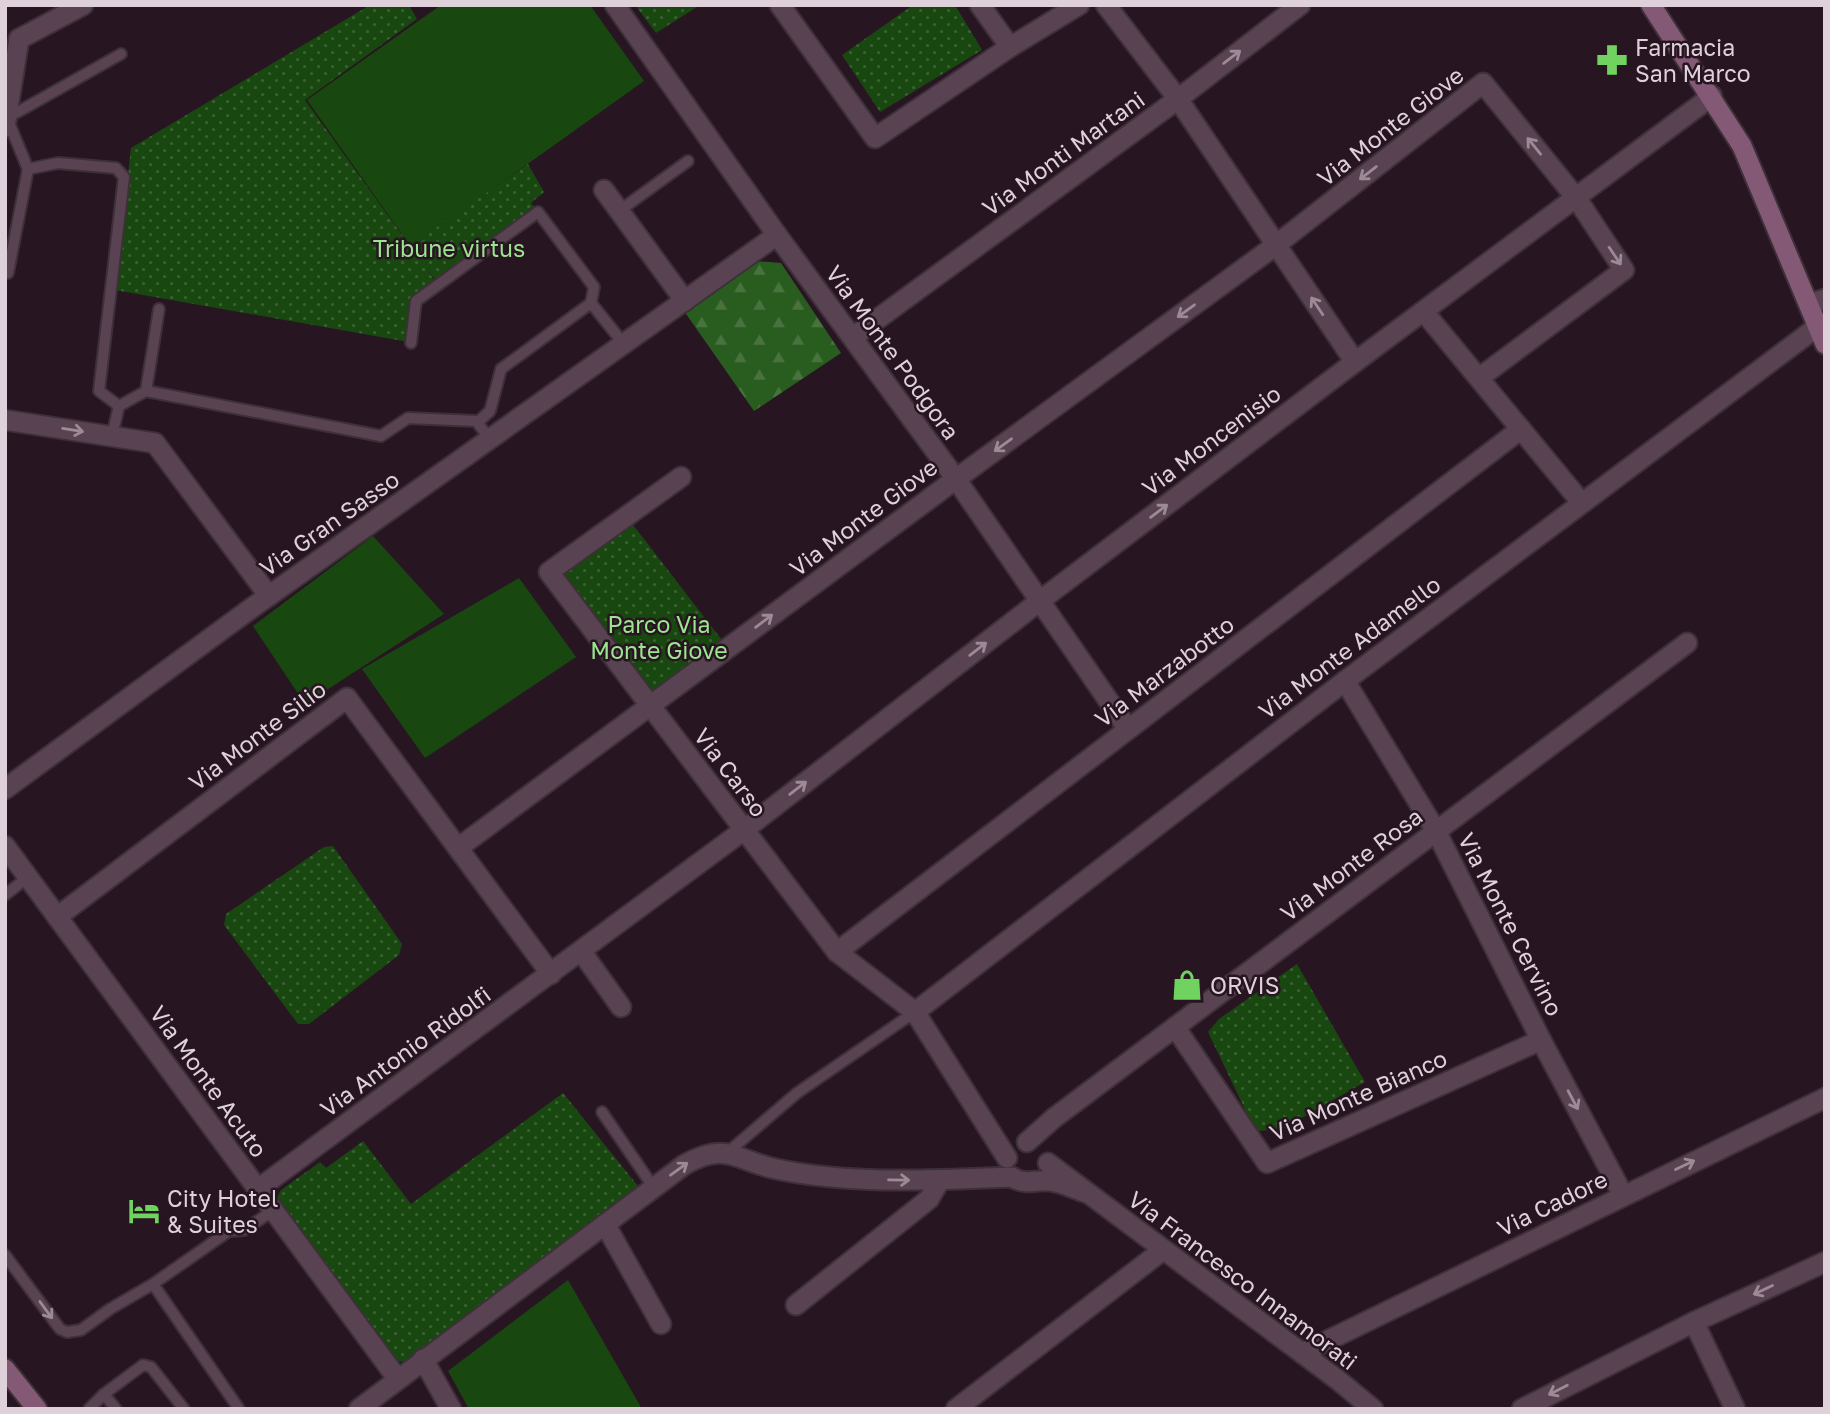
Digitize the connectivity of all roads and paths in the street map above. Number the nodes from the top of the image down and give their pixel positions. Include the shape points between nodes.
1 (82, 5) edge
2 (615, 5) edge
3 (780, 5) edge
4 (980, 5) edge
5 (1079, 5) edge
6 (1106, 5) edge
7 (1300, 5) edge
8 (1651, 5) edge
9 (1010, 47) junction
10 (121, 54) dead end
11 (1712, 96) junction
12 (1178, 99) junction
13 (6, 122) edge
14 (688, 161) dead end
15 (28, 169) junction
16 (604, 190) dead end
17 (1577, 199) junction
18 (619, 211) junction
19 (777, 235) junction
20 (1276, 245) junction
21 (8, 273) dead end
22 (685, 301) junction
23 (1817, 302) edge
24 (591, 303) junction
25 (159, 309) dead end
26 (1424, 312) junction
27 (1821, 335) edge
28 (853, 337) junction
29 (411, 343) dead end
30 (624, 344) junction
31 (1355, 362) junction
32 (1479, 378) junction
33 (146, 391) junction
34 (119, 406) junction
35 (5, 419) edge
36 (478, 422) junction
37 (1521, 429) junction
38 (112, 436) junction
39 (490, 439) junction
40 (681, 478) dead end
41 (956, 479) junction
42 (1581, 502) junction
43 (269, 596) junction
44 (1041, 600) junction
45 (1687, 643) dead end
46 (1345, 681) junction
47 (650, 706) junction
48 (1129, 729) junction
49 (5, 789) edge
50 (744, 830) junction
51 (1436, 831) junction
52 (5, 846) edge
53 (458, 848) junction
54 (28, 877) junction
55 (8, 893) edge
56 (58, 917) junction
57 (582, 951) junction
58 (836, 952) junction
59 (551, 974) junction
60 (621, 1007) dead end
61 (915, 1012) junction
62 (1175, 1027) junction
63 (1541, 1040) junction
64 (1825, 1098) edge
65 (602, 1112) dead end
66 (727, 1153) junction
67 (1028, 1159) junction
68 (940, 1180) junction
69 (654, 1188) junction
70 (258, 1189) junction
71 (1623, 1195) junction
72 (274, 1210) junction
73 (604, 1224) junction
74 (1163, 1250) junction
75 (5, 1255) edge
76 (1825, 1262) edge
77 (153, 1284) junction
78 (796, 1305) dead end
79 (1694, 1322) junction
80 (661, 1324) dead end
81 (1302, 1353) junction
82 (423, 1359) junction
83 (5, 1369) edge
84 (397, 1378) junction
85 (104, 1394) junction
86 (964, 1406) edge
87 (37, 1409) edge
88 (89, 1409) edge
89 (116, 1409) edge
90 (184, 1409) edge
91 (239, 1409) edge
92 (359, 1409) edge
93 (451, 1409) edge
94 (1373, 1409) edge
95 (1522, 1409) edge
96 (1735, 1409) edge

1 - 13 street via 19,39
2 - 19 street, Via Monte Podgora
3 - 9 street via 875,138
4 - 9 street
5 - 9 street
6 - 12 street
12 -> 7 street, Via Monti Martani
8 - 11 main road
10 - 13 lane
11 - 17 street, Via Moncenisio
11 - 23 main road via 1742,146
12 - 20 street
12 - 28 street, Via Monti Martani
13 - 15 lane
14 - 18 lane
15 - 21 lane
15 - 34 lane via 58,163 116,168 124,177 99,391
16 - 18 street
17 -> 20 street, Via Monte Giove via 1483,83
17 - 26 street, Via Moncenisio
17 -> 32 street via 1624,270
18 - 22 street
19 - 22 street, Via Gran Sasso
19 - 28 street, Via Monte Podgora
31 -> 20 street
20 -> 41 street, Via Monte Giove
22 - 30 street, Via Gran Sasso
23 - 27 main road
24 - 29 lane via 594,287 538,212 416,301
24 - 30 lane
24 - 36 lane via 500,369 490,411
25 - 33 lane
26 - 31 street, Via Moncenisio
26 - 32 street
27 - 42 street, Via Monte Adamello
28 - 41 street, Via Monte Podgora
30 - 39 street, Via Gran Sasso
44 -> 31 street, Via Moncenisio
32 - 37 street
33 - 34 lane
33 - 36 lane via 381,436 408,418
34 - 38 lane
35 -> 38 street
36 - 39 lane
37 - 42 street
37 - 48 street, Via Marzabotto
38 - 43 street via 155,443
39 - 43 street, Via Gran Sasso
40 - 47 street, Via Carso via 549,572
41 - 44 street, Via Monte Podgora
47 -> 41 street, Via Monte Giove
42 - 46 street, Via Monte Adamello
43 - 49 street, Via Gran Sasso
44 - 48 street, Via Monte Podgora
50 -> 44 street, Via Moncenisio
45 - 51 street, Via Monte Rosa
46 - 51 street, Via Monte Cervino
46 - 61 street, Via Monte Adamello
47 - 50 street, Via Carso
47 - 53 street, Via Monte Giove
48 - 58 street, Via Marzabotto
50 - 57 street, Via Antonio Ridolfi
50 - 58 street, Via Carso
51 - 62 street, Via Monte Rosa
51 - 63 street, Via Monte Cervino
52 - 54 street, Via Monte Acuto
53 - 56 street, Via Monte Silio via 347,698
53 - 59 street, Via Monte Silio
54 - 55 lane
54 - 56 street, Via Monte Acuto
56 - 70 street, Via Monte Acuto
57 - 59 street, Via Antonio Ridolfi
57 - 60 street
58 - 61 street, Via Carso
59 - 70 street, Via Antonio Ridolfi
61 - 66 lane via 797,1093
61 - 67 street, Via Carso via 983,1116
62 - 63 street, Via Monte Bianco via 1267,1163
62 - 67 street, Via Monte Rosa via 1045,1125
63 -> 71 street, Via Monte Cervino
71 -> 64 street, Via Cadore
65 - 69 lane
66 -> 68 street, Via Francesco Innamorati via 786,1171
69 -> 66 street, Via Francesco Innamorati via 694,1159
67 - 68 street, Via Francesco Innamorati
67 - 74 street, Via Francesco Innamorati via 1053,1182 1083,1192
68 - 78 street via 929,1199
69 - 73 street, Via Francesco Innamorati
70 - 72 street, Via Monte Acuto
71 - 81 street, Via Cadore
72 - 77 lane via 244,1230 229,1230
72 - 84 street, Via Monte Acuto
73 - 80 street
73 - 82 street, Via Francesco Innamorati
74 - 81 street, Via Francesco Innamorati
74 - 86 street
75 -> 77 lane via 60,1329 67,1332 81,1331
76 -> 79 street
77 - 91 lane
79 -> 95 street
79 - 96 street
81 - 94 street, Via Francesco Innamorati
82 - 84 street, Via Francesco Innamorati
82 - 93 street
83 - 87 main road
84 - 92 street, Via Francesco Innamorati
85 - 88 lane
85 - 89 lane
85 - 90 lane via 143,1365 151,1367

